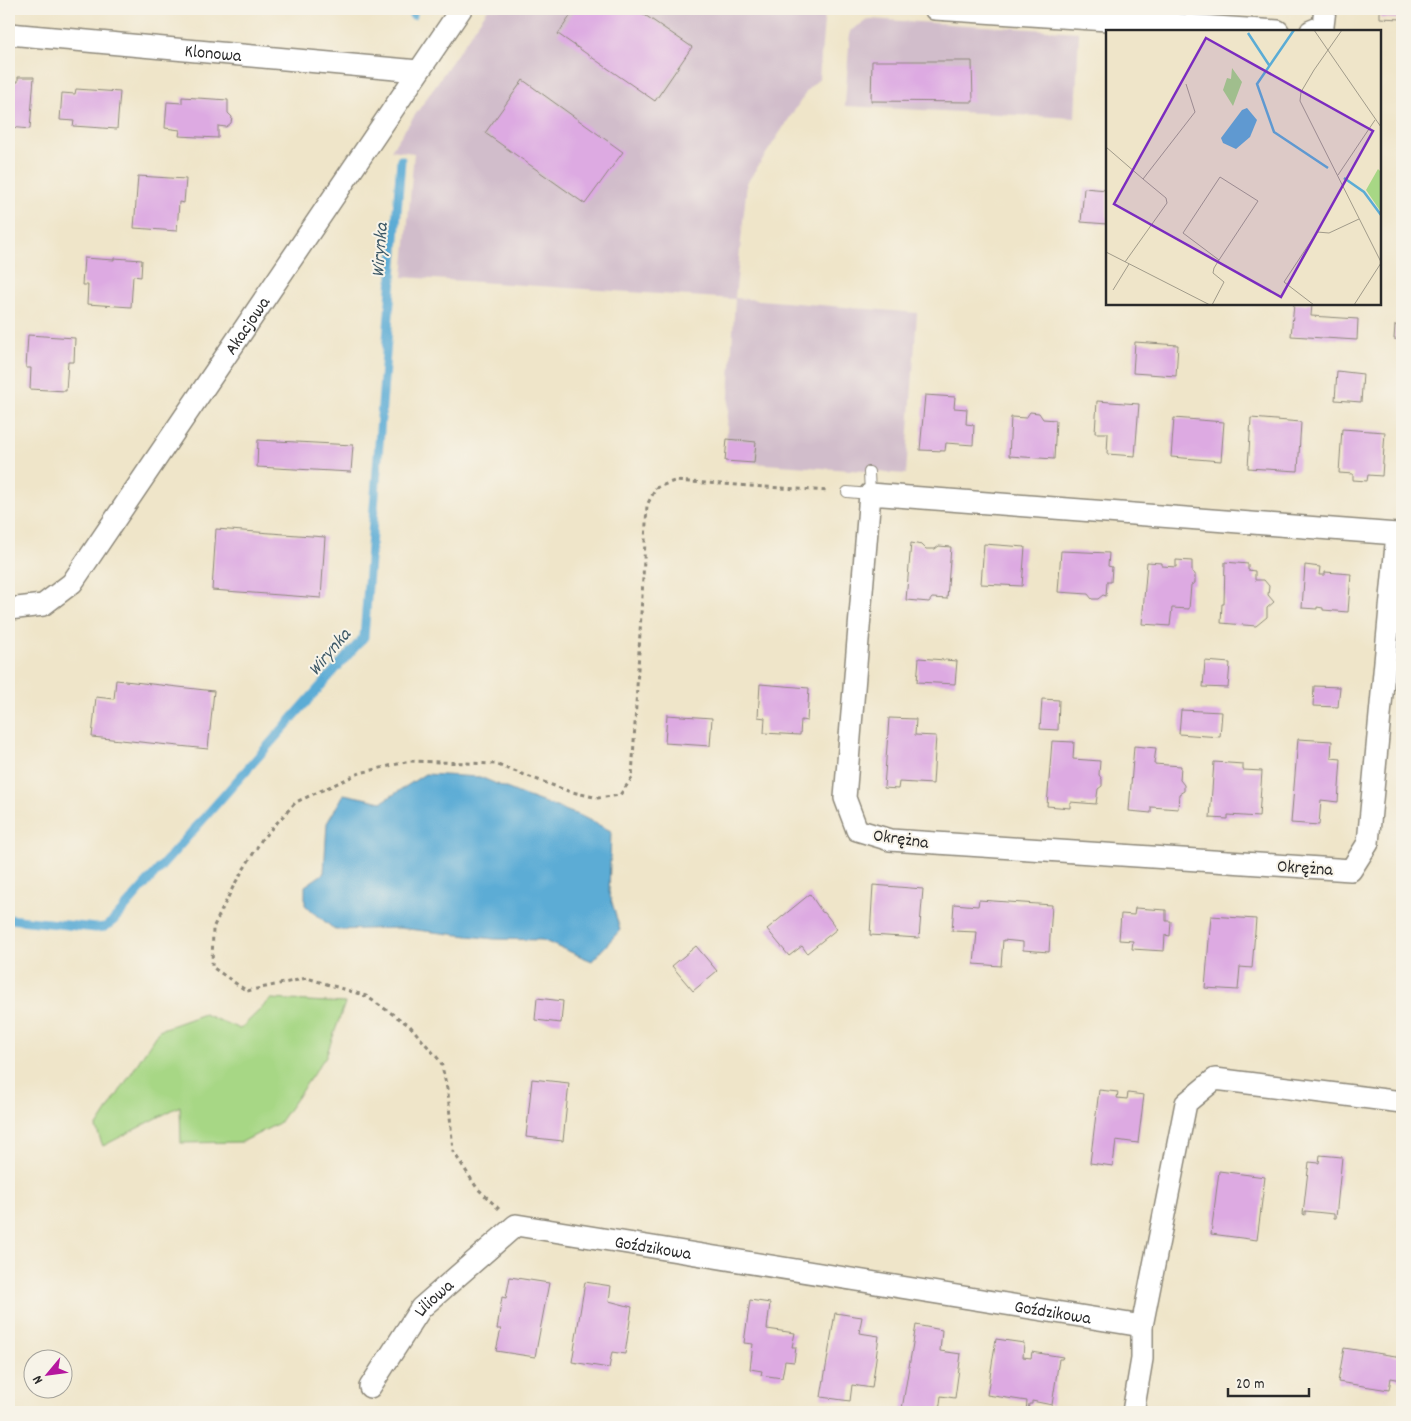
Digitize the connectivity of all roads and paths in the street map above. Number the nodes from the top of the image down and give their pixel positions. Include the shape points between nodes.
1 (461, 9) edge
2 (935, 9) edge
3 (1325, 9) edge
4 (1262, 30) edge
5 (1313, 30) edge
6 (9, 34) edge
7 (418, 71) junction
8 (869, 472) dead end
9 (848, 492) joint
10 (870, 494) junction
11 (1400, 535) edge
12 (9, 609) edge
13 (1402, 1102) edge
14 (516, 1225) junction
15 (1142, 1326) junction
16 (370, 1387) dead end
17 (1133, 1412) edge

1 - 7 street, Akacjowa
2 - 4 street
3 - 5 street via 1323,26
6 - 7 street, Klonowa
7 - 12 street, Akacjowa via 72,583 43,605
8 - 10 lane
9 - 10 lane
9 - 14 path via 674,481 656,488 647,505 632,778 620,795 598,798 568,791 494,764 410,761 360,773 296,802 262,839 213,928 212,967 247,991 307,978 366,996 410,1026 441,1062 448,1093 453,1151 477,1188
10 - 11 street, Okrężna
10 - 11 street, Okrężna via 845,798 856,830 890,840 1351,870 1368,843
13 - 15 street via 1215,1079 1186,1103
14 - 15 street, Goździkowa
14 - 16 street, Liliowa via 421,1308
15 - 17 street via 1142,1359

